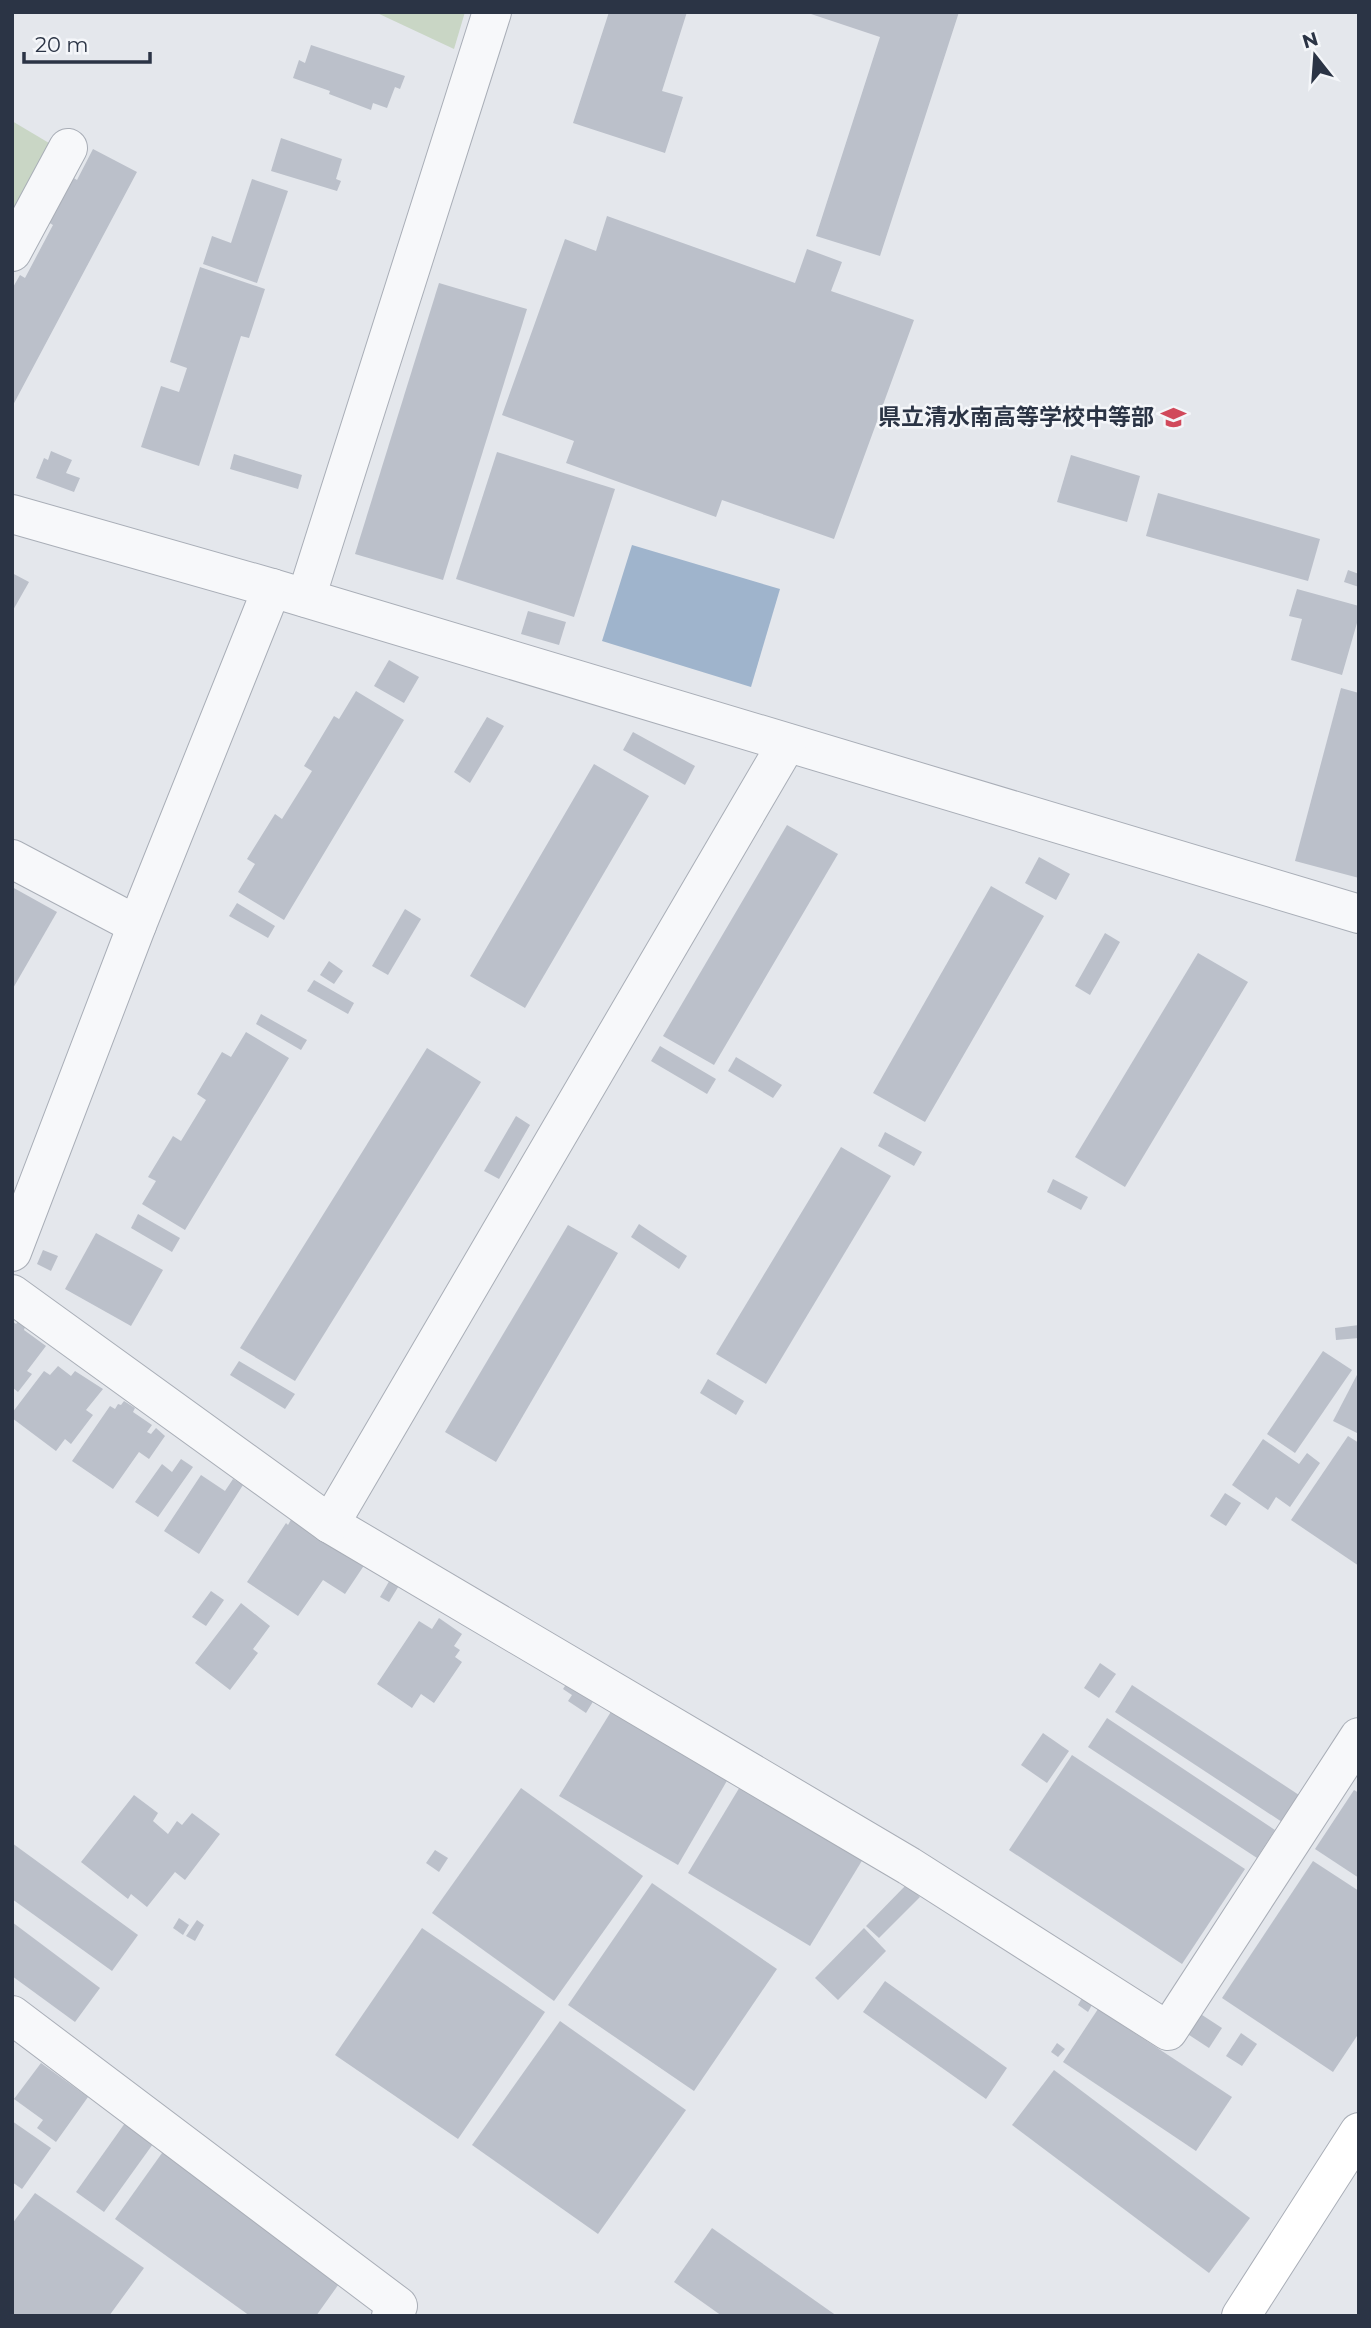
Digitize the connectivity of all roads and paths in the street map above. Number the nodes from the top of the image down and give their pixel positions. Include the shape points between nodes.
1 (492, 12) edge
2 (68, 148) dead end
3 (12, 252) edge
4 (12, 514) edge
5 (289, 593) junction
6 (787, 743) junction
7 (12, 859) edge
8 (1359, 914) edge
9 (137, 925) junction
10 (12, 1252) edge
11 (12, 1294) edge
12 (330, 1524) junction
13 (1359, 1737) edge
14 (12, 2015) edge
15 (1359, 2132) edge
16 (391, 2316) edge
17 (1241, 2316) edge

1 - 5 street
2 - 3 street
4 - 5 street
5 - 6 street
5 - 9 street
6 - 8 street
6 - 12 street
7 - 9 street
9 - 10 street
11 - 12 street
12 - 13 street via 909,1866 1168,2031
14 - 16 street via 398,2306
15 - 17 street

